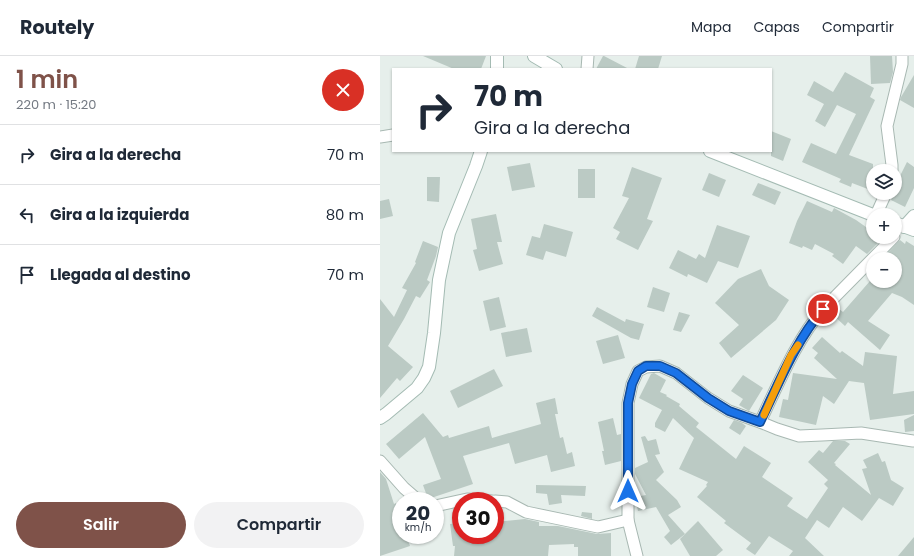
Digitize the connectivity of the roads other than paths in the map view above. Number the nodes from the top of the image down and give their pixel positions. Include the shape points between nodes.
1 (497, 56) edge
2 (534, 56) edge
3 (588, 56) edge
4 (902, 56) edge
5 (497, 68) edge
6 (554, 68) edge
7 (587, 68) edge
8 (392, 135) edge
9 (380, 137) edge
10 (481, 152) edge
11 (713, 152) edge
12 (892, 164) edge
13 (866, 212) edge
14 (914, 216) edge
15 (904, 227) edge
16 (888, 244) edge
17 (380, 418) edge
18 (760, 422) junction
19 (913, 441) dead end
20 (380, 461) edge
21 (409, 492) edge
22 (504, 502) edge
23 (628, 520) junction
24 (637, 556) edge

1 - 5 street
2 - 6 street
3 - 7 street
4 - 12 street via 887,126
8 - 9 street
10 - 17 street via 449,233 438,280 429,367 417,388
11 - 13 street
14 - 15 street
16 - 18 street via 814,318 791,355
18 - 19 street via 799,436 861,433
18 - 23 street via 729,411 676,373 660,366 646,366 638,371 628,403
20 - 21 street
22 - 23 street via 526,512 598,527
23 - 24 street

